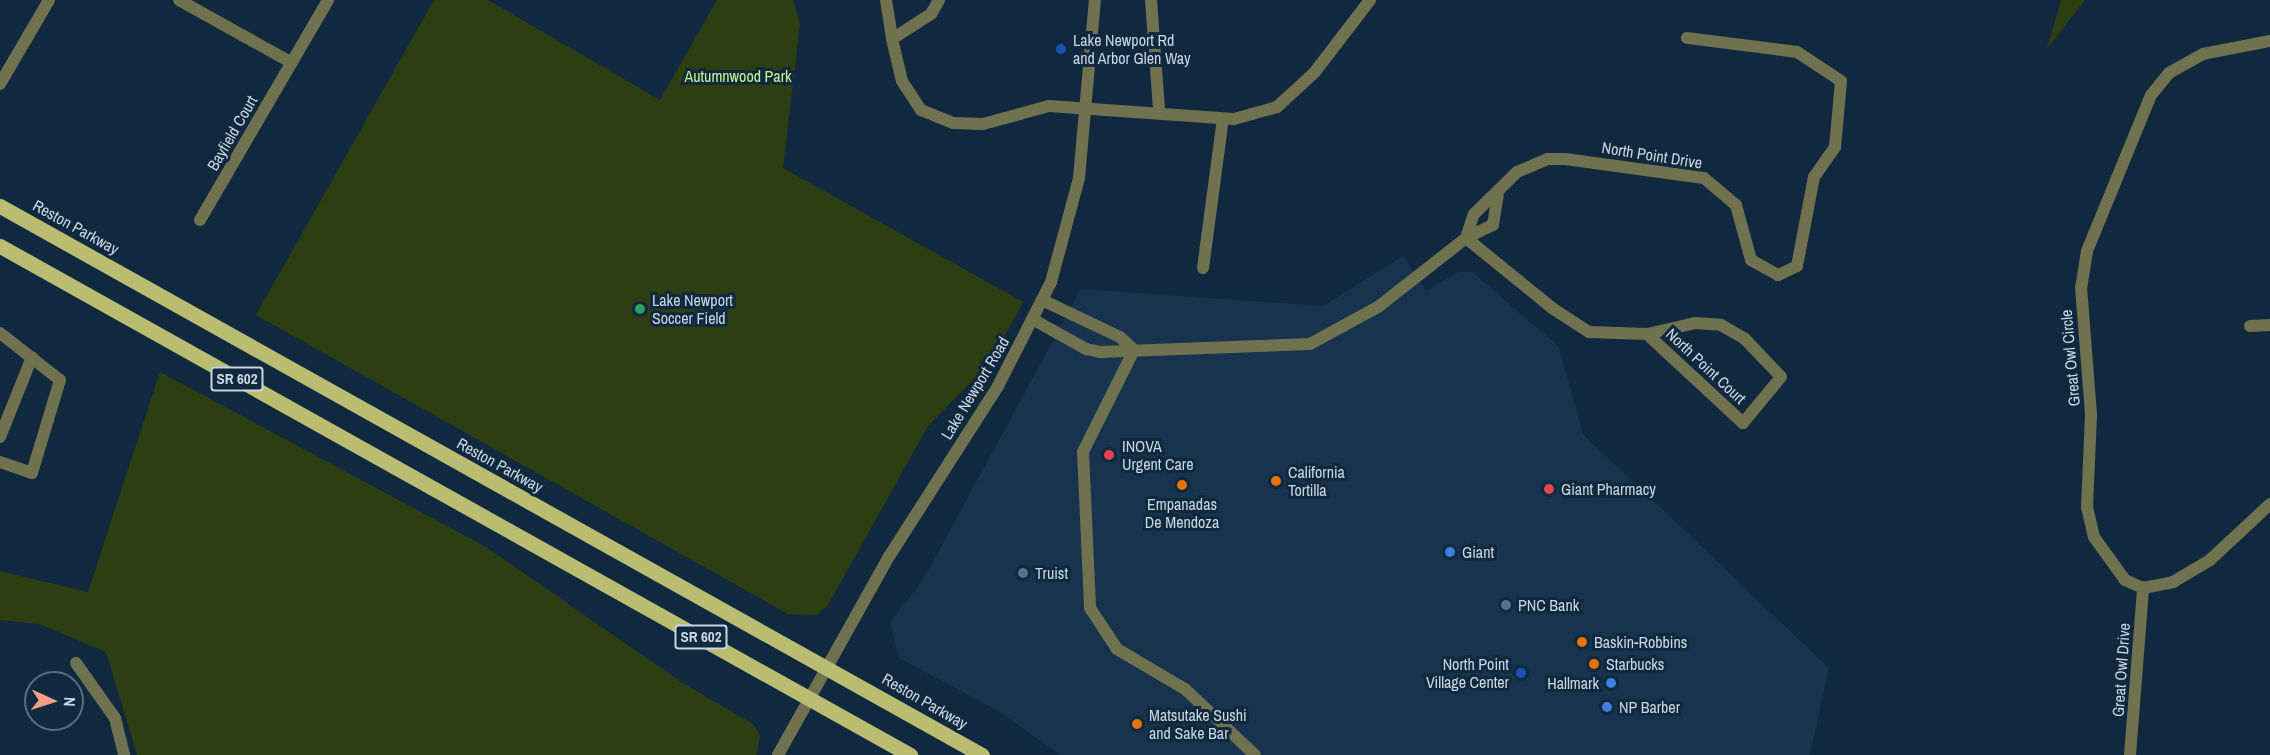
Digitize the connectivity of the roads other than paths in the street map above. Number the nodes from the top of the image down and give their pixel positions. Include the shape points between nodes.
1 (49, 0) edge
2 (179, 0) edge
3 (328, 0) edge
4 (886, 0) edge
5 (939, 0) edge
6 (1095, 0) edge
7 (1151, 0) edge
8 (1370, 0) edge
9 (1687, 38) dead end
10 (892, 39) junction
11 (2270, 41) edge
12 (292, 63) junction
13 (0, 84) edge
14 (1085, 110) junction
15 (1159, 110) junction
16 (1223, 119) junction
17 (1498, 195) junction
18 (0, 206) edge
19 (200, 220) dead end
20 (1466, 238) junction
21 (0, 246) edge
22 (1203, 268) dead end
23 (1042, 300) junction
24 (1034, 321) junction
25 (2270, 325) edge
26 (2250, 326) dead end
27 (0, 333) edge
28 (1647, 334) junction
29 (1134, 350) junction
30 (32, 357) junction
31 (0, 437) edge
32 (0, 462) edge
33 (2270, 504) edge
34 (2143, 588) junction
35 (76, 663) dead end
36 (826, 666) junction
37 (810, 698) junction
38 (124, 755) edge
39 (778, 755) edge
40 (910, 755) edge
41 (982, 755) edge
42 (1255, 755) edge
43 (2130, 755) edge

1 - 13 street
2 - 12 street
3 - 12 street, Bayfield Court
4 - 10 street
5 - 10 street via 931,14
6 - 14 street, Lake Newport Road
7 - 15 street
8 - 16 street via 1314,73 1277,107
9 - 17 street, North Point Drive via 1797,52 1841,81 1834,147 1814,177 1797,266 1778,275 1751,260 1736,205 1704,178 1546,159 1517,172
10 - 14 street via 902,81 921,110 953,123 983,124 1049,106
11 - 34 street, Great Owl Circle via 2203,54 2169,73 2129,141 2087,251 2081,287 2091,415 2087,507 2094,537 2106,558 2125,580
12 - 19 street, Bayfield Court
14 - 15 street
14 - 23 street, Lake Newport Road via 1073,207
15 - 16 street
16 - 22 street
17 - 20 street, North Point Drive via 1474,213
17 - 20 street, North Point Drive via 1493,225
18 - 36 main road, Reston Parkway / SR 602
20 - 28 street, North Point Court via 1551,309 1590,332
20 - 29 street, North Point Drive via 1378,307 1310,344
21 - 37 main road, SR 602
23 - 24 street, Lake Newport Road
23 - 29 street via 1120,337
24 - 29 street, North Point Drive via 1086,349
24 - 36 street, Lake Newport Road
25 - 26 street
27 - 30 street
28 - 28 street, North Point Court via 1695,323 1721,325 1744,339 1781,377 1743,423
29 - 42 street via 1083,452 1090,608 1117,649 1178,683
30 - 31 street
30 - 32 street via 60,380 32,473
33 - 34 street via 2210,560 2173,582
34 - 43 street, Great Owl Drive
35 - 38 street via 115,718
36 - 37 street, Lake Newport Road
36 - 41 main road, Reston Parkway / SR 602
37 - 39 street, Lake Newport Road
37 - 40 main road, SR 602

